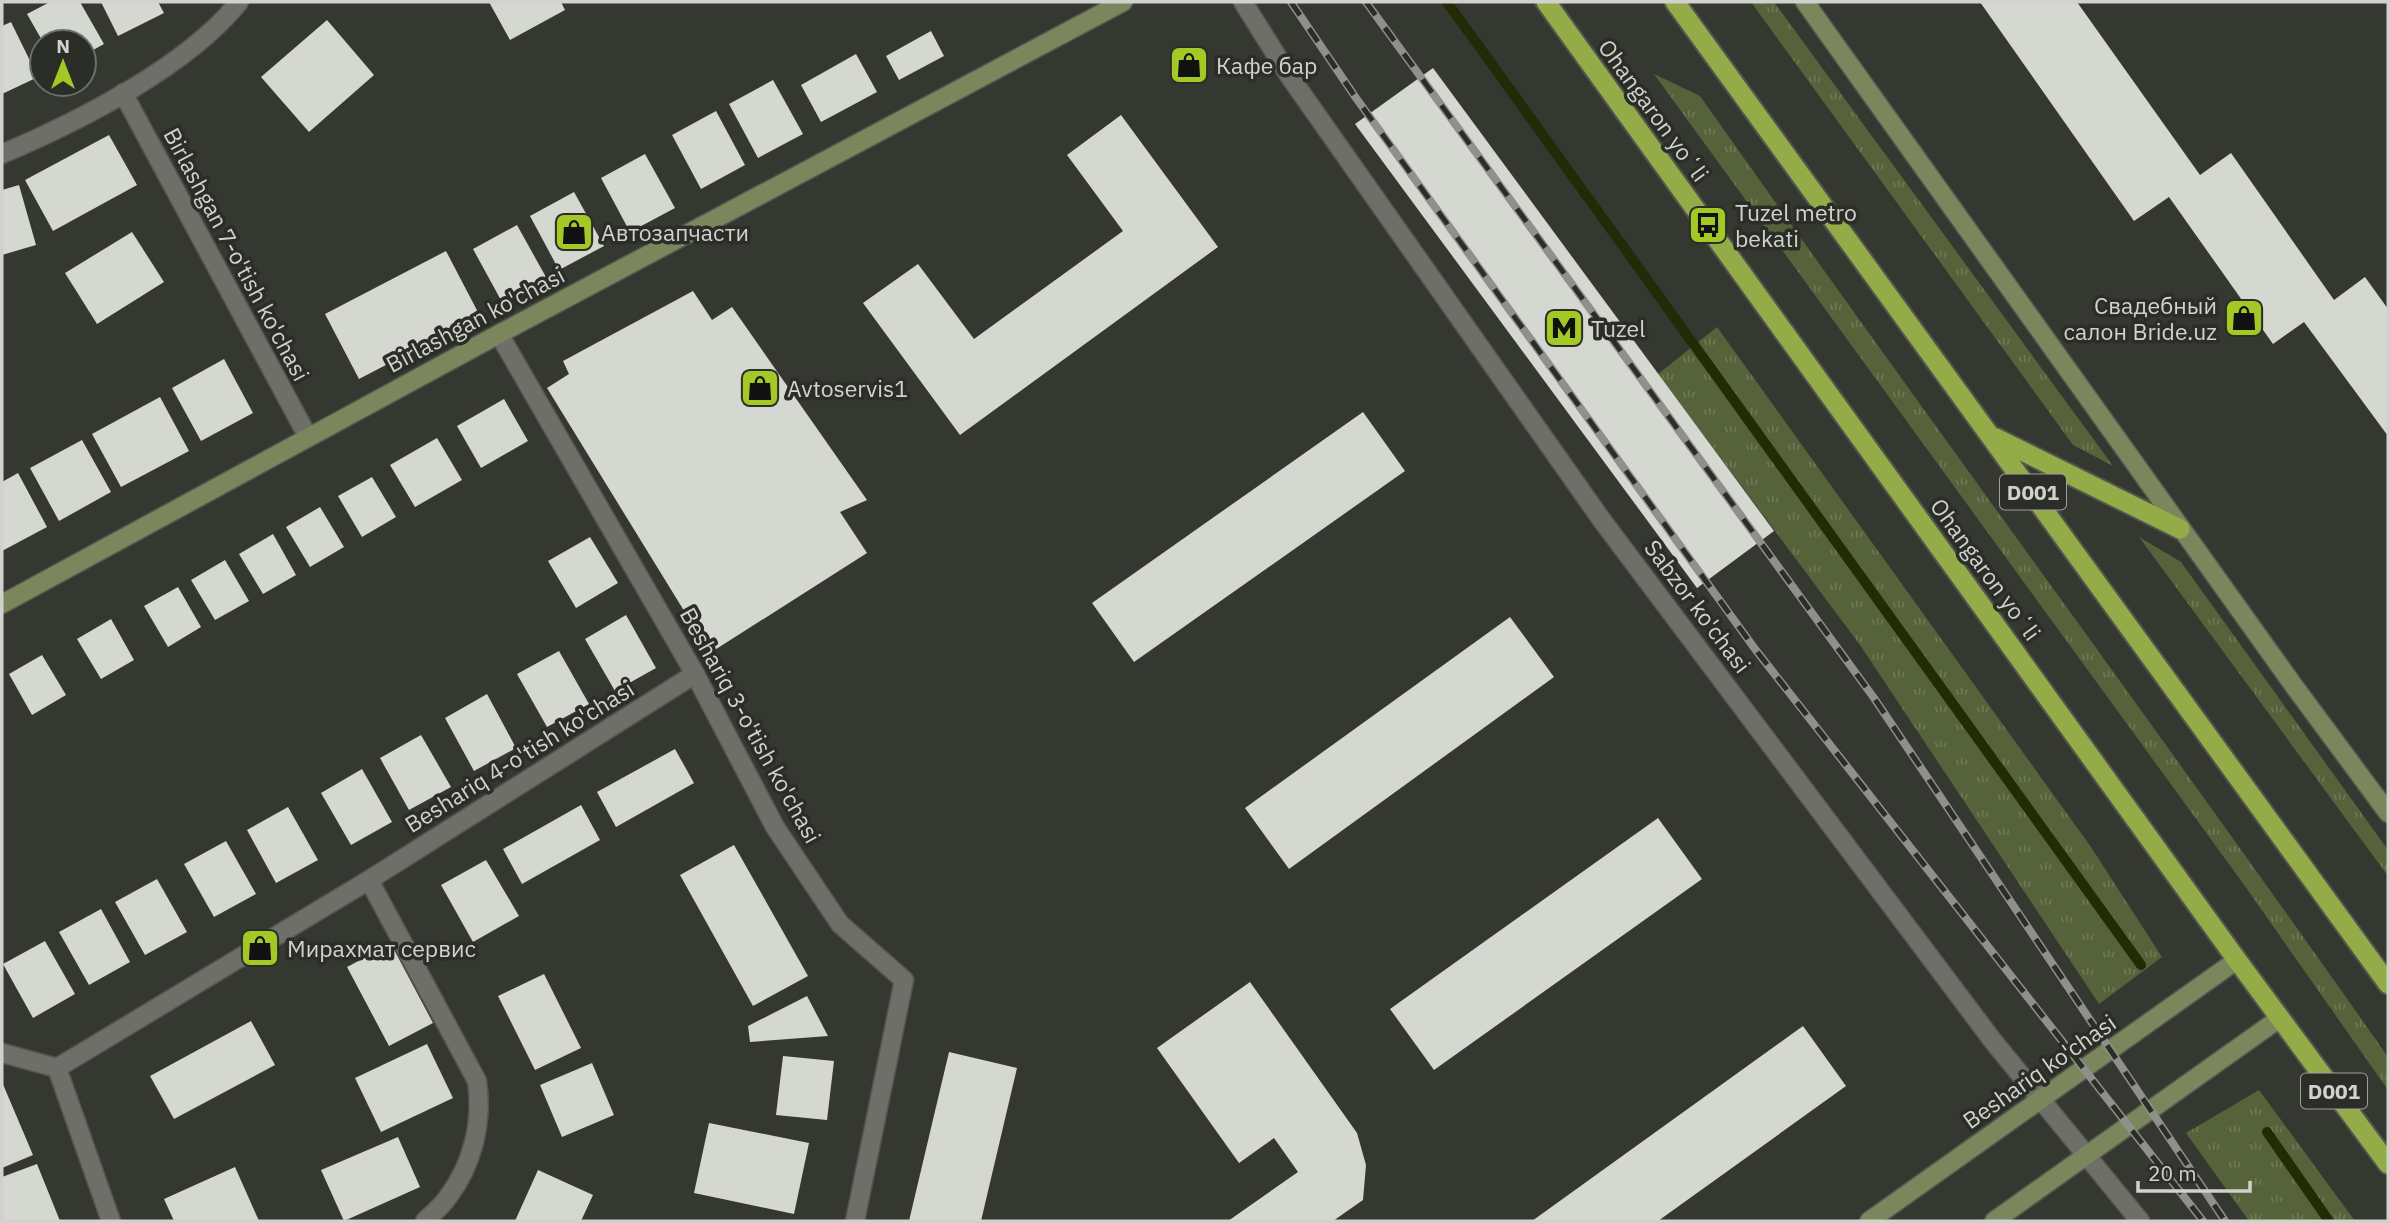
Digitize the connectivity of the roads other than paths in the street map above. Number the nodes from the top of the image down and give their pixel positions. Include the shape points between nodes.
1 (239, 2) edge
2 (1123, 2) edge
3 (1243, 2) edge
4 (1546, 2) edge
5 (1675, 2) edge
6 (1805, 2) edge
7 (123, 93) junction
8 (2, 154) edge
9 (499, 334) junction
10 (308, 437) junction
11 (1993, 437) junction
12 (2180, 528) junction
13 (2, 604) edge
14 (695, 674) junction
15 (2388, 813) edge
16 (369, 880) junction
17 (2237, 960) junction
18 (2388, 985) edge
19 (2280, 1018) junction
20 (2, 1052) edge
21 (57, 1068) junction
22 (2041, 1100) junction
23 (2086, 1155) junction
24 (2388, 1164) edge
25 (111, 1221) edge
26 (425, 1221) edge
27 (855, 1221) edge
28 (1869, 1221) edge
29 (1994, 1221) edge
30 (2140, 1221) edge

1 - 7 street via 198,44
2 - 9 main road, Birlashgan ko'chasi
3 - 22 street, Sabzor ko'chasi via 1290,77 1601,519
4 - 17 highway, Ohangaron yoʻli / D001
5 - 11 highway, D001
6 - 12 main road
7 - 8 street
7 - 10 street, Birlashgan 7-o'tish ko'chasi
9 - 10 main road, Birlashgan ko'chasi
9 - 14 street, Beshariq 3-o'tish ko'chasi
10 - 13 main road, Birlashgan ko'chasi
11 - 12 highway
11 - 18 highway, D001
12 - 15 main road
14 - 16 street, Beshariq 4-o'tish ko'chasi
14 - 27 street, Beshariq 3-o'tish ko'chasi via 775,827 840,924 904,980
16 - 21 street, Beshariq 4-o'tish ko'chasi
16 - 26 street via 477,1082 478,1126 467,1164 449,1197
17 - 19 highway, Ohangaron yoʻli / D001
17 - 22 main road, Beshariq ko'chasi
19 - 23 main road
19 - 24 highway, Ohangaron yoʻli / D001
20 - 21 street
21 - 25 street
22 - 23 street, Sabzor ko'chasi
22 - 28 main road, Beshariq ko'chasi
23 - 29 main road
23 - 30 street, Sabzor ko'chasi

